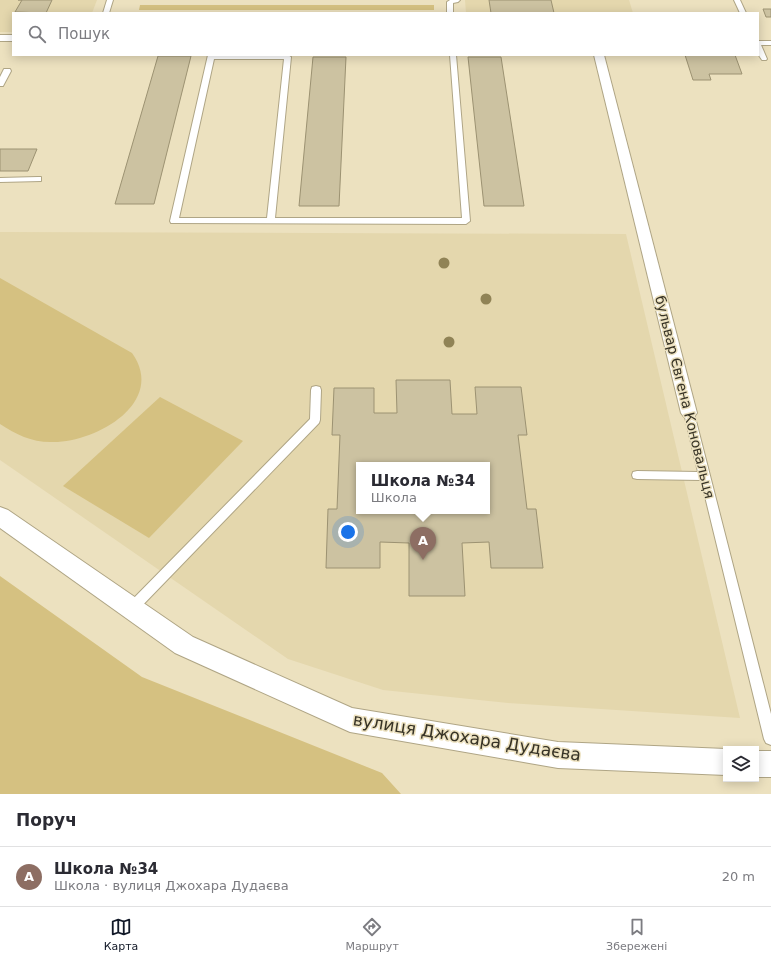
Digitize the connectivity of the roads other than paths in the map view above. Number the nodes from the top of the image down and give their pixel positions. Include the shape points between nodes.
1 (110, 0) edge
2 (457, 0) edge
3 (737, 0) edge
4 (106, 12) edge
5 (450, 12) edge
6 (743, 12) edge
7 (0, 38) edge
8 (12, 38) edge
9 (771, 43) edge
10 (759, 44) edge
11 (759, 46) edge
12 (210, 56) edge
13 (453, 56) edge
14 (599, 56) edge
15 (764, 59) dead end
16 (7, 71) dead end
17 (0, 84) edge
18 (38, 179) dead end
19 (0, 180) edge
20 (271, 221) junction
21 (316, 390) dead end
22 (689, 413) joint
23 (637, 475) dead end
24 (705, 476) junction
25 (0, 516) edge
26 (132, 608) junction
27 (771, 739) edge
28 (723, 762) edge
29 (759, 764) edge
30 (771, 764) edge

1 - 4 lane
2 - 5 lane via 450,2
3 - 6 lane
7 - 8 street
9 - 10 lane
11 - 15 lane
12 - 20 lane via 288,57
12 - 20 lane via 174,221
13 - 20 lane via 466,221
14 - 22 street, бульвар Євгена Коновальця
16 - 17 lane
18 - 19 lane
21 - 26 lane via 315,420
22 - 24 lane, бульвар Євгена Коновальця
23 - 24 lane
24 - 27 lane, бульвар Євгена Коновальця
25 - 26 street, вулиця Джохара Дудаєва
26 - 28 street, вулиця Джохара Дудаєва via 184,645 350,720 558,755
29 - 30 street

